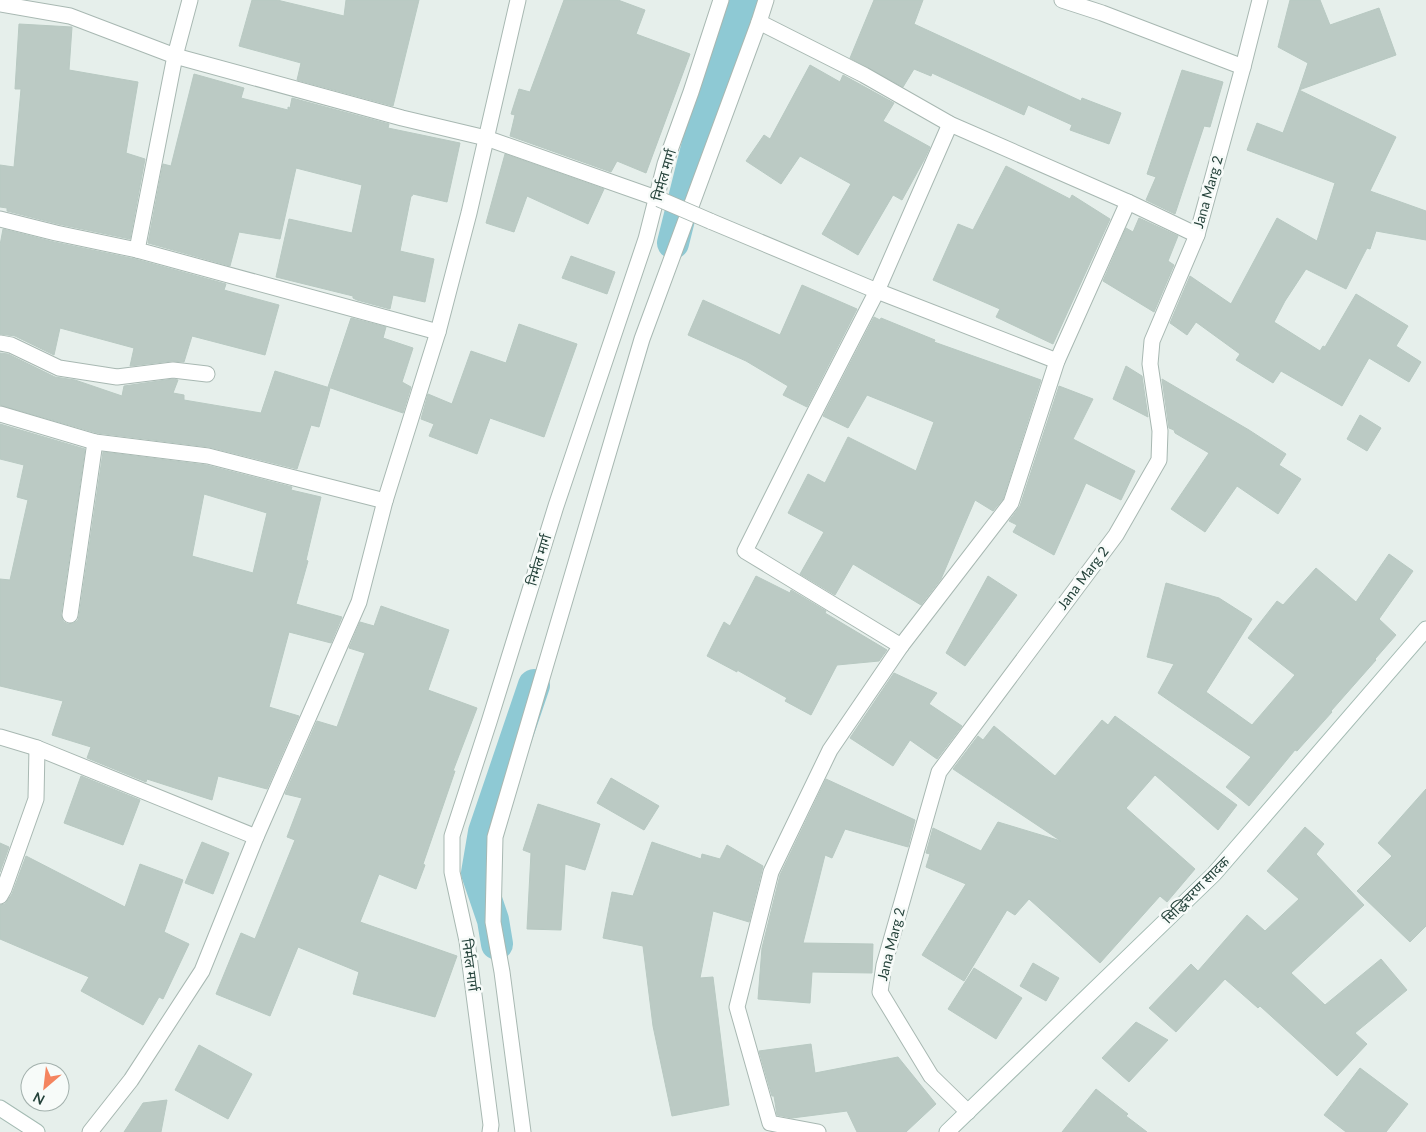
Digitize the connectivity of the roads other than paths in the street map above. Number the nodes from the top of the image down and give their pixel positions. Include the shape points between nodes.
1 (190, 0) edge
2 (518, 0) edge
3 (721, 0) edge
4 (766, 0) edge
5 (1062, 0) edge
6 (1260, 0) edge
7 (0, 4) edge
8 (1105, 7) edge
9 (759, 22) junction
10 (175, 56) junction
11 (1243, 67) junction
12 (950, 124) junction
13 (486, 138) junction
14 (658, 198) junction
15 (1128, 202) junction
16 (0, 219) edge
17 (1196, 235) junction
18 (137, 250) junction
19 (877, 291) junction
20 (438, 332) junction
21 (0, 343) edge
22 (1057, 361) junction
23 (207, 374) dead end
24 (0, 414) edge
25 (95, 442) junction
26 (385, 501) junction
27 (70, 615) dead end
28 (1426, 629) edge
29 (901, 646) junction
30 (0, 737) edge
31 (36, 748) junction
32 (256, 836) junction
33 (0, 896) edge
34 (0, 1108) edge
35 (968, 1112) junction
36 (37, 1132) edge
37 (90, 1132) edge
38 (490, 1132) edge
39 (524, 1132) edge
40 (818, 1132) edge
41 (947, 1132) edge

1 - 10 street
2 - 13 street
3 - 14 street, निर्मल मार्ग via 665,164
4 - 9 street
5 - 8 street
6 - 11 street, Jana Marg 2
7 - 10 street via 70,16
8 - 11 street
9 - 12 street via 864,75
9 - 39 street via 642,339 494,837 493,922
10 - 13 street
10 - 18 street
11 - 17 street, Jana Marg 2
12 - 15 street
12 - 19 street
13 - 14 street
13 - 20 street
14 - 19 street, bridge
14 - 38 street, निर्मल मार्ग via 452,836 452,872 468,941
15 - 17 street
15 - 22 street
16 - 18 street
17 - 35 street, Jana Marg 2 via 1152,341 1150,364 1160,431 1159,460 1116,535 939,772 884,965 880,992 931,1076
18 - 20 street
19 - 22 street
19 - 29 street via 745,551
20 - 26 street
21 - 23 street via 59,368 117,377 173,370
22 - 29 street via 1011,503
24 - 25 street
25 - 26 street via 208,456
25 - 27 street
26 - 32 street via 359,602
28 - 35 street, सिद्धिचरण सादक via 1214,874
29 - 40 street via 830,750 771,872 737,1008 770,1123
30 - 31 street
31 - 32 street
31 - 33 street via 36,798
32 - 37 street via 202,971 131,1080
34 - 36 street
35 - 41 street, सिद्धिचरण सादक

